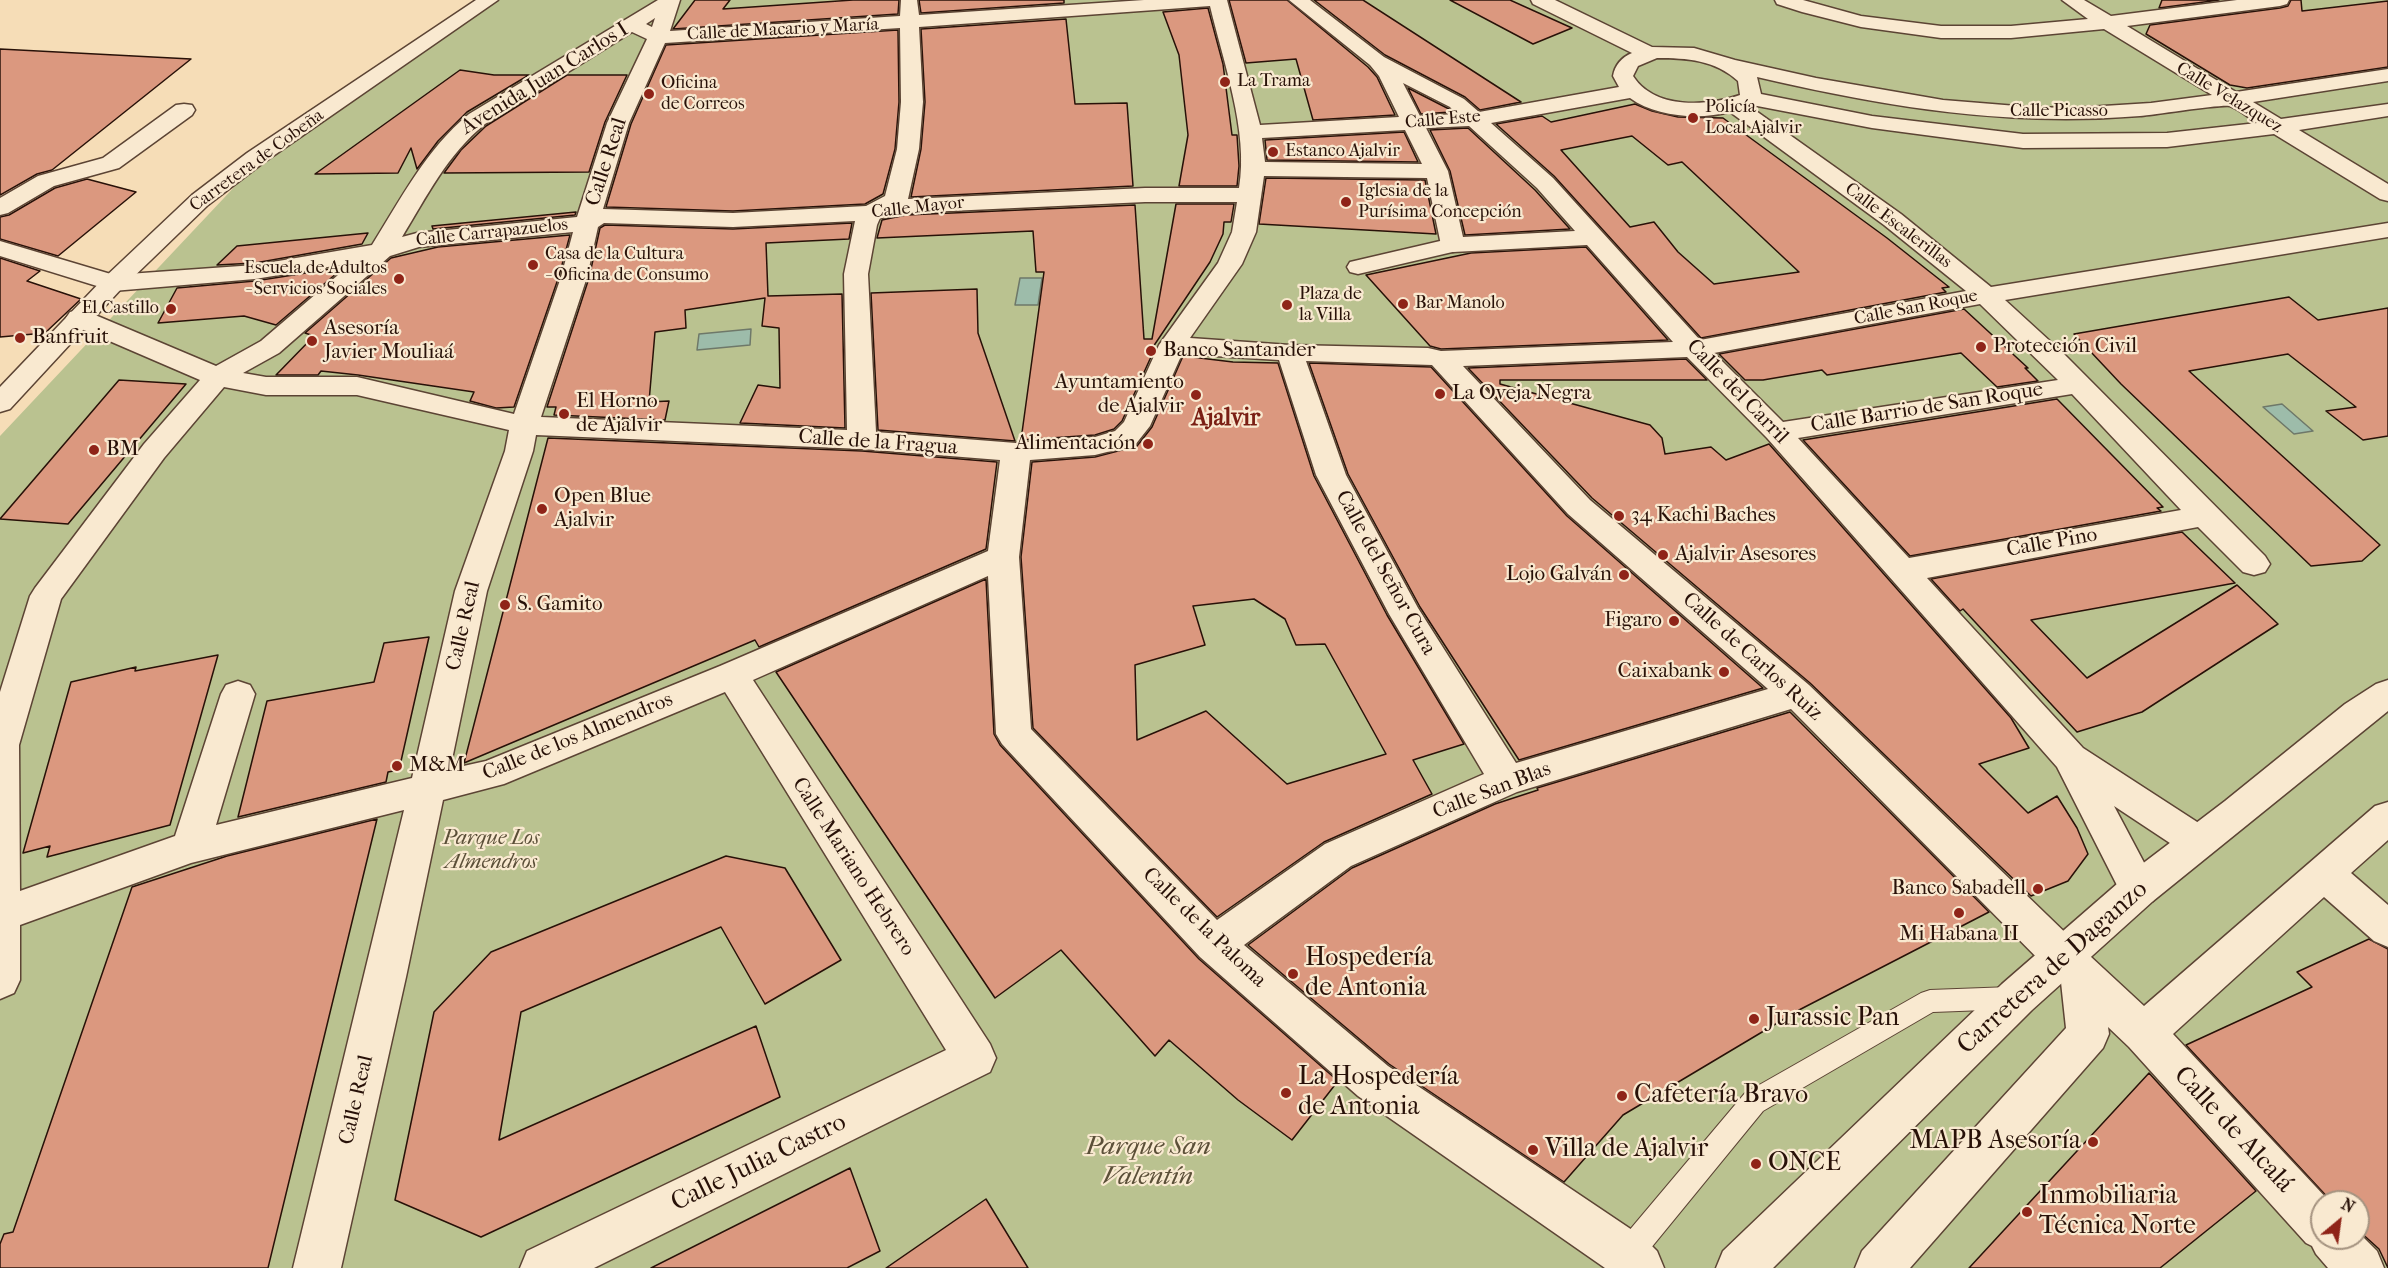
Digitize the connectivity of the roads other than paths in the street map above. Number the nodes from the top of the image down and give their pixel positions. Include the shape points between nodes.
1 (489, 0) edge
2 (909, 0) edge
3 (1213, 0) edge
4 (1218, 0) edge
5 (1298, 0) edge
6 (1540, 0) edge
7 (1784, 0) edge
8 (2071, 0) edge
9 (2280, 0) edge
10 (670, 1) edge
11 (909, 22) junction
12 (2107, 22) junction
13 (645, 31) junction
14 (1649, 54) junction
15 (1377, 61) junction
16 (1731, 65) junction
17 (2388, 75) edge
18 (1632, 89) junction
19 (2229, 98) junction
20 (1743, 102) junction
21 (184, 110) dead end
22 (2388, 110) edge
23 (1475, 119) junction
24 (1411, 123) junction
25 (2276, 127) junction
26 (1251, 132) junction
27 (1254, 169) junction
28 (1437, 171) junction
29 (2388, 194) edge
30 (1251, 195) junction
31 (0, 208) edge
32 (872, 213) junction
33 (587, 223) junction
34 (2388, 230) edge
35 (1594, 237) junction
36 (1453, 245) junction
37 (0, 248) edge
38 (381, 251) junction
39 (1358, 267) dead end
40 (112, 283) junction
41 (1986, 295) junction
42 (79, 318) junction
43 (1172, 345) junction
44 (1694, 349) junction
45 (1290, 353) junction
46 (1441, 359) junction
47 (217, 377) junction
48 (2078, 385) junction
49 (0, 403) edge
50 (524, 425) junction
51 (1777, 432) junction
52 (862, 440) junction
53 (1016, 452) junction
54 (2203, 516) junction
55 (1003, 557) junction
56 (2254, 564) dead end
57 (1902, 571) junction
58 (732, 675) junction
59 (2388, 693) edge
60 (238, 694) dead end
61 (1797, 694) junction
62 (2070, 757) junction
63 (1507, 780) junction
64 (428, 790) junction
65 (2388, 817) edge
66 (2198, 842) junction
67 (190, 847) junction
68 (2324, 873) junction
69 (2139, 889) junction
70 (1, 915) edge
71 (2388, 929) edge
72 (1214, 944) junction
73 (2072, 966) junction
74 (0, 980) edge
75 (2016, 998) junction
76 (2144, 1033) junction
77 (975, 1058) joint
78 (2310, 1214) edge
79 (2343, 1250) edge
80 (1634, 1261) edge
81 (317, 1268) edge
82 (544, 1268) edge
83 (1740, 1268) edge
84 (1879, 1268) edge
85 (2360, 1268) edge

1 - 40 street, Carretera de Cobeña via 255,158 200,200
2 - 11 street
3 - 11 street, Calle de Macario y María
4 - 26 street
5 - 15 street
6 - 14 street
7 - 12 street via 1878,24 1937,31 1994,33
8 - 12 street, Calle Velazquez
9 - 12 street
10 - 13 street, Calle Real
11 - 13 street, Calle de Macario y María
11 - 32 street via 909,148 896,200
12 - 19 street, Calle Velazquez
13 - 33 street, Calle Real
13 - 38 street, Avenida Juan Carlos I via 477,118 456,135
14 - 16 street, Calle Picasso via 1688,53
14 - 18 street via 1635,58 1624,69
15 - 23 street, Calle del Carril via 1457,103
15 - 24 street via 1388,74
16 - 19 street, Calle Picasso via 1881,98 2004,112 2129,111
16 - 20 street via 1748,79
17 - 19 street, Calle Picasso
18 - 20 street, Calle Picasso via 1680,108 1709,109
18 - 23 street, Calle Este
19 - 25 street, Calle Velazquez
20 - 25 street, Calle Picasso via 2023,141 2167,140
20 - 41 street, Calle Escalerillas
21 - 31 street via 111,163 46,181
22 - 25 street, Calle Picasso
23 - 24 street, Calle Este
23 - 35 street, Calle del Carril via 1545,183
24 - 26 street, Calle Este
24 - 28 street
25 - 29 street, Calle Velazquez
26 - 27 street
27 - 28 street
27 - 30 street
28 - 36 street
30 - 32 street, Calle Mayor via 930,204
30 - 43 street via 1244,232 1230,264
32 - 33 street, Calle Mayor via 733,220 600,216
32 - 52 street via 865,225 856,274
33 - 38 street, Calle Carrapazuelos via 417,240
33 - 50 street, Calle Real via 574,277
34 - 41 street, Calle San Roque
35 - 36 street
35 - 44 street, Calle del Carril
36 - 39 street
37 - 40 street
38 - 40 street, Calle Carrapazuelos via 255,272
38 - 47 street, Avenida Juan Carlos I via 270,347
40 - 42 street, Carretera de Cobeña
41 - 44 street, Calle San Roque
41 - 48 street, Calle Escalerillas
42 - 47 street, Calle de la Fragua
42 - 49 street, Carretera de Cobeña
43 - 45 street
43 - 53 street, Calle de la Fragua via 1136,426 1125,438 1095,446
44 - 46 street, Calle San Roque
44 - 51 street, Calle del Carril
45 - 46 street
45 - 63 street, Calle del Señor Cura via 1331,475 1405,614
46 - 61 street, Calle de Carlos Ruiz via 1579,507
47 - 50 street, Calle de la Fragua via 266,386 357,386
47 - 70 street, Avenida Juan Carlos I via 154,451 46,596 1,746
48 - 51 street, Calle Barrio de San Roque
48 - 54 street, Calle Escalerillas
50 - 52 street, Calle de la Fragua
50 - 64 street, Calle Real via 519,451 471,591
51 - 57 street, Calle del Carril
52 - 53 street, Calle de la Fragua
53 - 55 street, Calle de la Paloma
54 - 56 street, Calle Escalerillas
54 - 57 street, Calle Pino
55 - 58 street, Calle de los Almendros
55 - 72 street, Calle de la Paloma via 1014,734
57 - 62 street, Calle del Carril
58 - 64 street, Calle de los Almendros via 491,774
58 - 77 street, Calle Mariano Hebrero
59 - 66 street, Carretera de Daganzo
60 - 67 street
61 - 63 street, Calle San Blas
61 - 73 street, Calle de Carlos Ruiz
62 - 66 street, Calle del Carril
62 - 69 street, Calle del Carril
63 - 72 street, Calle San Blas via 1338,855
64 - 67 street, Calle de los Almendros
64 - 81 street, Calle Real
65 - 68 street
66 - 69 street, Carretera de Daganzo
67 - 70 street, Calle de los Almendros
68 - 71 street
68 - 76 street
69 - 73 street, Carretera de Daganzo
70 - 74 street, Avenida Juan Carlos I
72 - 80 street, Calle de la Paloma via 1373,1081
73 - 75 street, Carretera de Daganzo
73 - 76 street, Calle de Alcalá
73 - 84 street, Carretera de Daganzo via 2088,1034
75 - 80 lane via 1930,1001 1754,1102
75 - 83 street, Carretera de Daganzo
76 - 78 street, Calle de Alcalá
77 - 82 street, Calle Julia Castro
79 - 85 street

